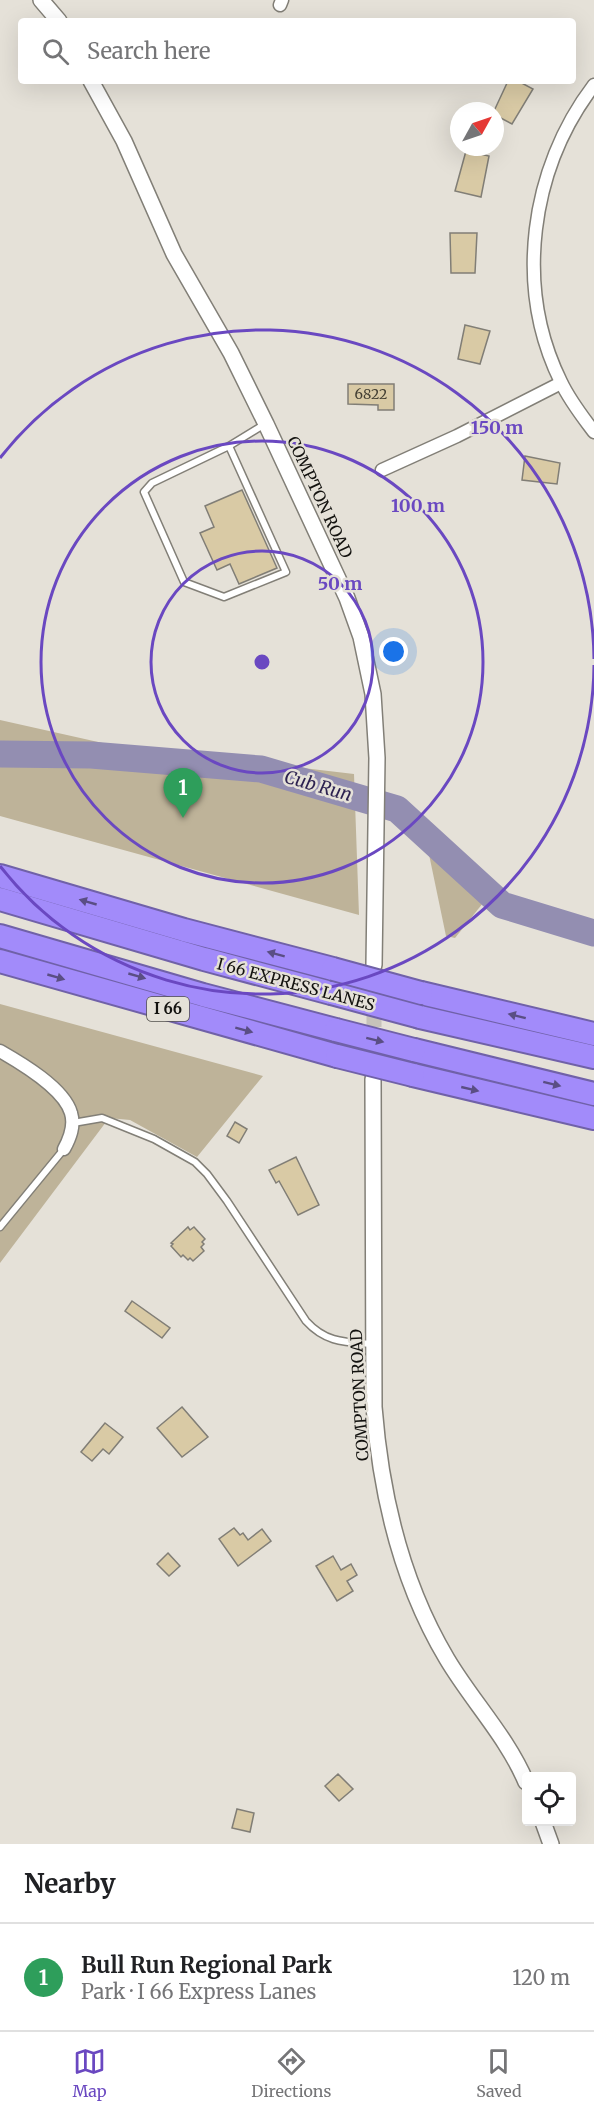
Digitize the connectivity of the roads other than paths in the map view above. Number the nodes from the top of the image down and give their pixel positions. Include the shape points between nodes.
1 (41, 0) edge
2 (56, 18) edge
3 (94, 84) edge
4 (594, 85) edge
5 (561, 383) junction
6 (266, 424) junction
7 (594, 432) edge
8 (229, 446) junction
9 (382, 470) dead end
10 (0, 876) edge
11 (0, 899) edge
12 (0, 936) edge
13 (0, 960) edge
14 (374, 965) dead end
15 (594, 1034) edge
16 (0, 1051) edge
17 (594, 1057) edge
18 (374, 1079) tunnel mouth
19 (594, 1094) edge
20 (594, 1118) edge
21 (73, 1123) junction
22 (64, 1149) joint
23 (0, 1227) edge
24 (373, 1344) junction
25 (522, 1773) edge
26 (545, 1826) edge
27 (551, 1844) edge

1 - 2 street
3 - 6 street, COMPTON ROAD via 124,141 174,254 231,353
4 - 5 street via 557,147 537,216 535,288 550,358
5 - 7 street
5 - 9 street
6 - 8 lane
6 - 14 street, COMPTON ROAD via 347,598 361,637 373,694
8 - 8 lane via 152,483 144,492 184,582 224,597 286,572
15 -> 10 highway, bridge via 184,930
11 - 17 highway, I 66 EXPRESS LANES, bridge via 420,1017
12 -> 19 highway, I 66 EXPRESS LANES, bridge via 336,1030
13 -> 20 highway, I 66, bridge via 337,1056
16 - 21 street via 51,1086 68,1106
18 - 24 street, COMPTON ROAD
21 - 22 street
21 - 24 lane via 102,1118 154,1138 195,1162 227,1201 316,1332 336,1340
22 - 23 lane
24 - 25 street, COMPTON ROAD via 378,1455 408,1578 447,1659 513,1754
26 - 27 street

